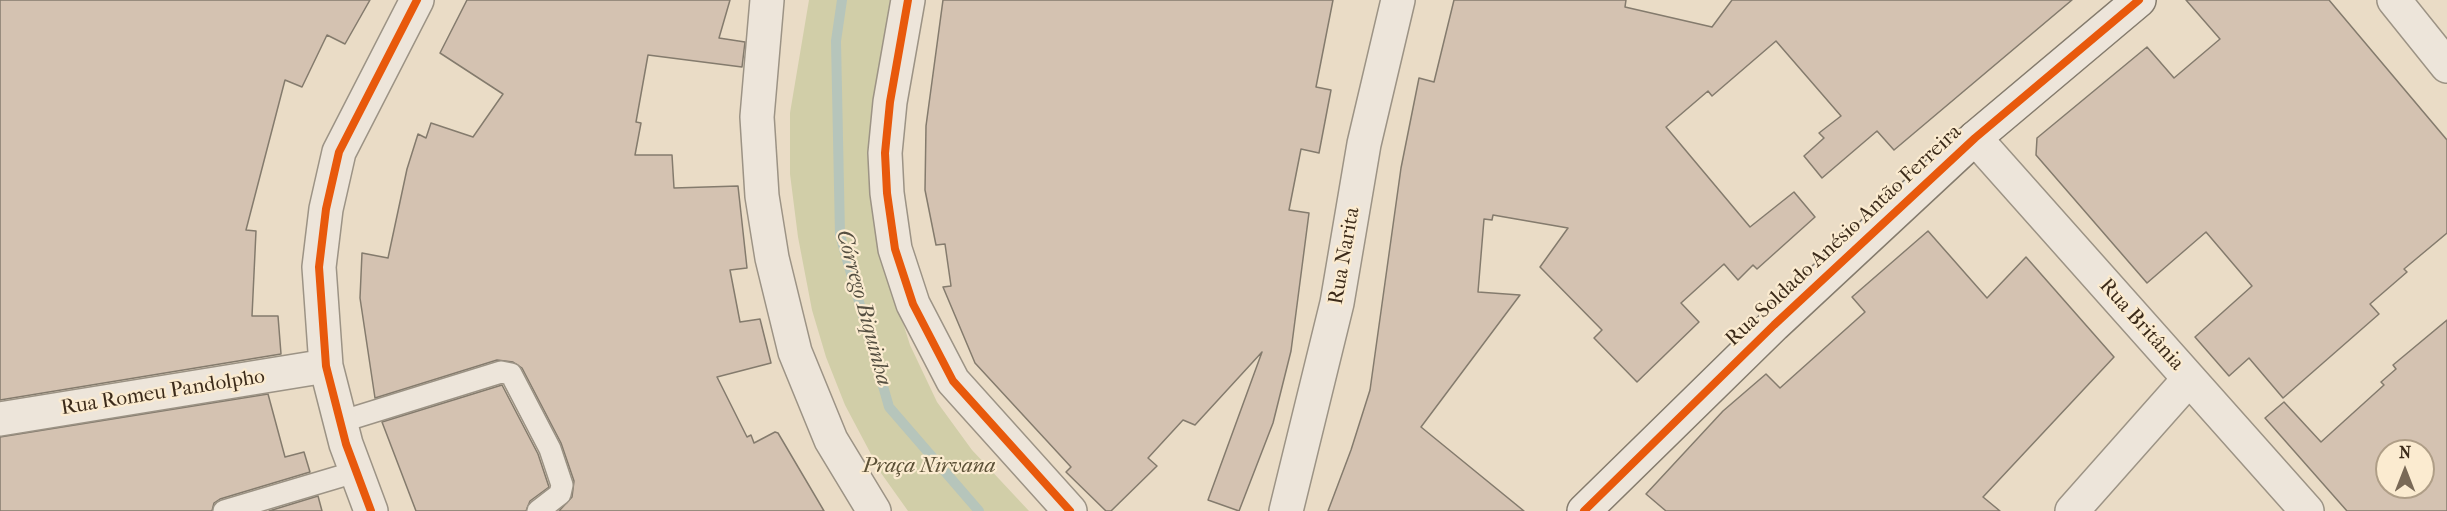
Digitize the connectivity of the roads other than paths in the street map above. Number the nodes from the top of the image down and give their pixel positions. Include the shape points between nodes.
1 (417, 0) edge
2 (767, 0) edge
3 (908, 0) edge
4 (1398, 0) edge
5 (2139, 0) edge
6 (2394, 0) edge
7 (2447, 66) edge
8 (1975, 138) junction
9 (326, 366) junction
10 (2189, 379) junction
11 (0, 419) edge
12 (340, 422) junction
13 (355, 472) junction
14 (224, 511) edge
15 (371, 511) edge
16 (538, 511) edge
17 (874, 511) edge
18 (1070, 511) edge
19 (1287, 511) edge
20 (1584, 511) edge
21 (2072, 511) edge
22 (2307, 511) edge

1 - 9 street via 339,152 326,209 319,267
2 - 17 street via 758,117 762,196 772,258 795,352 831,440
3 - 18 street via 885,153 895,249 913,304 953,381
4 - 19 street, Rua Narita via 1364,144 1337,303
5 - 8 street, Rua Soldado Anésio Antão Ferreira
6 - 7 street
8 - 10 street, Rua Britânia
8 - 20 street, Rua Soldado Anésio Antão Ferreira via 1773,325
9 - 11 street, Rua Romeu Pandolpho
9 - 12 street
10 - 21 street
10 - 22 street, Rua Britânia
12 - 13 street
12 - 16 lane via 501,372 513,376 550,449 561,480 560,494
13 - 14 lane
13 - 15 street

